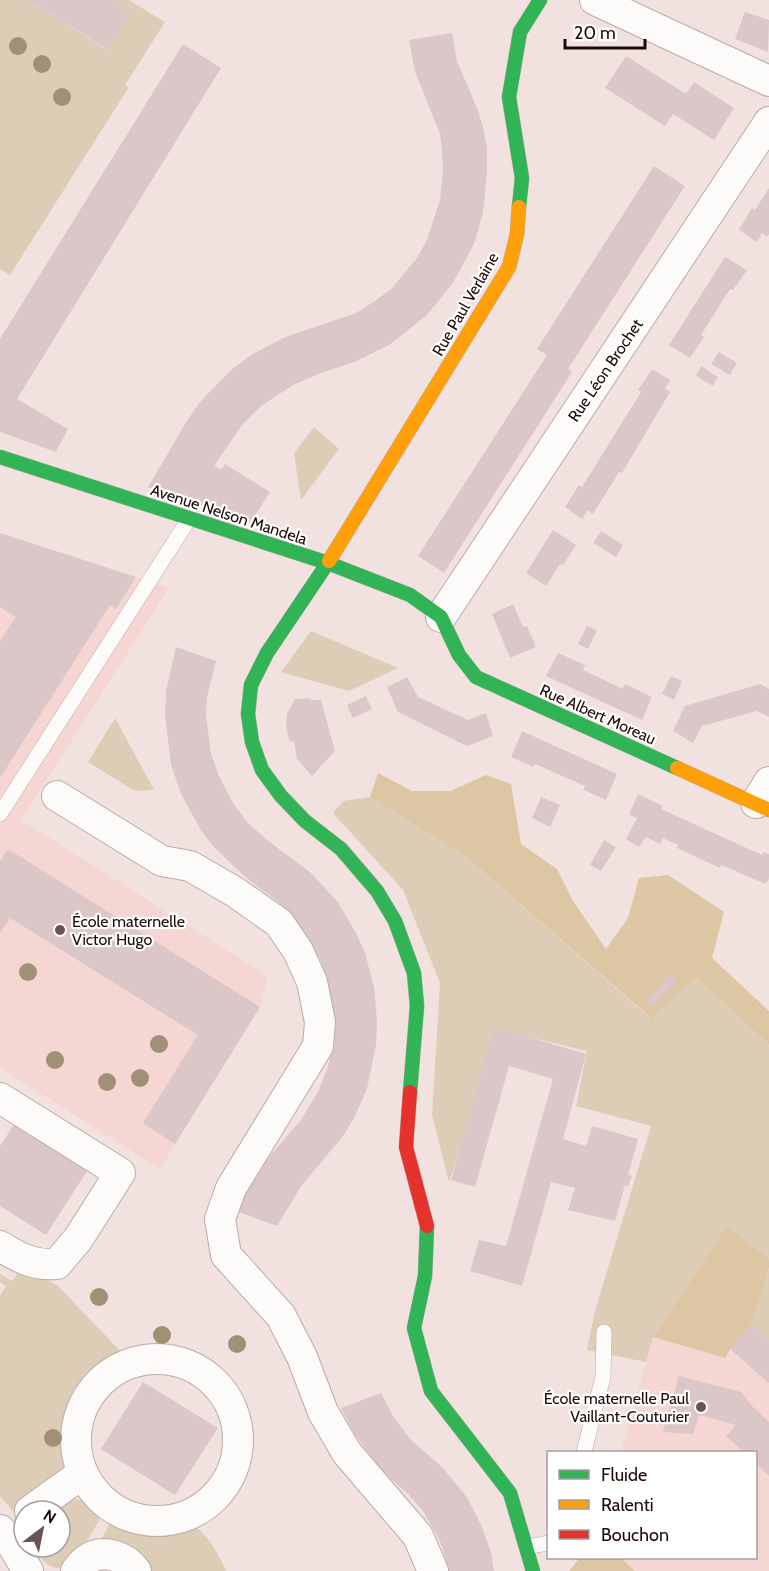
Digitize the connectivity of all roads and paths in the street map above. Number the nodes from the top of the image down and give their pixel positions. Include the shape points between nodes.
1 (540, 0) edge
2 (595, 0) edge
3 (769, 81) edge
4 (769, 122) edge
5 (0, 456) edge
6 (189, 519) junction
7 (328, 563) junction
8 (441, 617) junction
9 (57, 796) dead end
10 (765, 798) edge
11 (0, 813) edge
12 (0, 1098) edge
13 (0, 1246) edge
14 (604, 1332) dead end
15 (584, 1451) edge
16 (83, 1473) junction
17 (47, 1499) edge
18 (8, 1526) edge
19 (547, 1543) edge
20 (527, 1547) junction
21 (28, 1571) edge
22 (76, 1571) edge
23 (136, 1571) edge
24 (433, 1571) edge
25 (533, 1571) edge

1 - 7 street, Rue Paul Verlaine via 520,32 510,97 522,178 517,234 509,267
2 - 3 street
4 - 8 street, Rue Léon Brochet
5 - 6 street, Avenue Nelson Mandela
6 - 7 street, Avenue Nelson Mandela
6 - 11 lane
7 - 8 street, Avenue Nelson Mandela via 410,595
7 - 20 street, Rue Paul Verlaine via 267,653 251,685 248,714 252,742 262,770 281,796 340,849 377,891 395,921 414,973 417,1006 406,1147 427,1223 424,1276 414,1328 431,1391 510,1493
8 - 10 street, Rue Albert Moreau via 459,656 476,677
9 - 24 street via 162,861 190,866 235,892 279,923 298,951 312,982 320,1022 318,1046 231,1188 220,1218 226,1255 281,1316 323,1412 347,1453 418,1536
12 - 13 street via 120,1173 78,1239 57,1264 28,1262
14 - 15 lane via 603,1377
16 - 16 street via 77,1451 83,1405 96,1386 124,1366 157,1358 180,1362 200,1371 218,1386 231,1405 237,1426 237,1458 232,1473 213,1499 180,1518 134,1518 113,1508
16 - 17 street
18 - 21 street
19 - 20 lane
20 - 25 street, Rue Paul Verlaine
22 - 23 street via 87,1559 102,1554 118,1556

